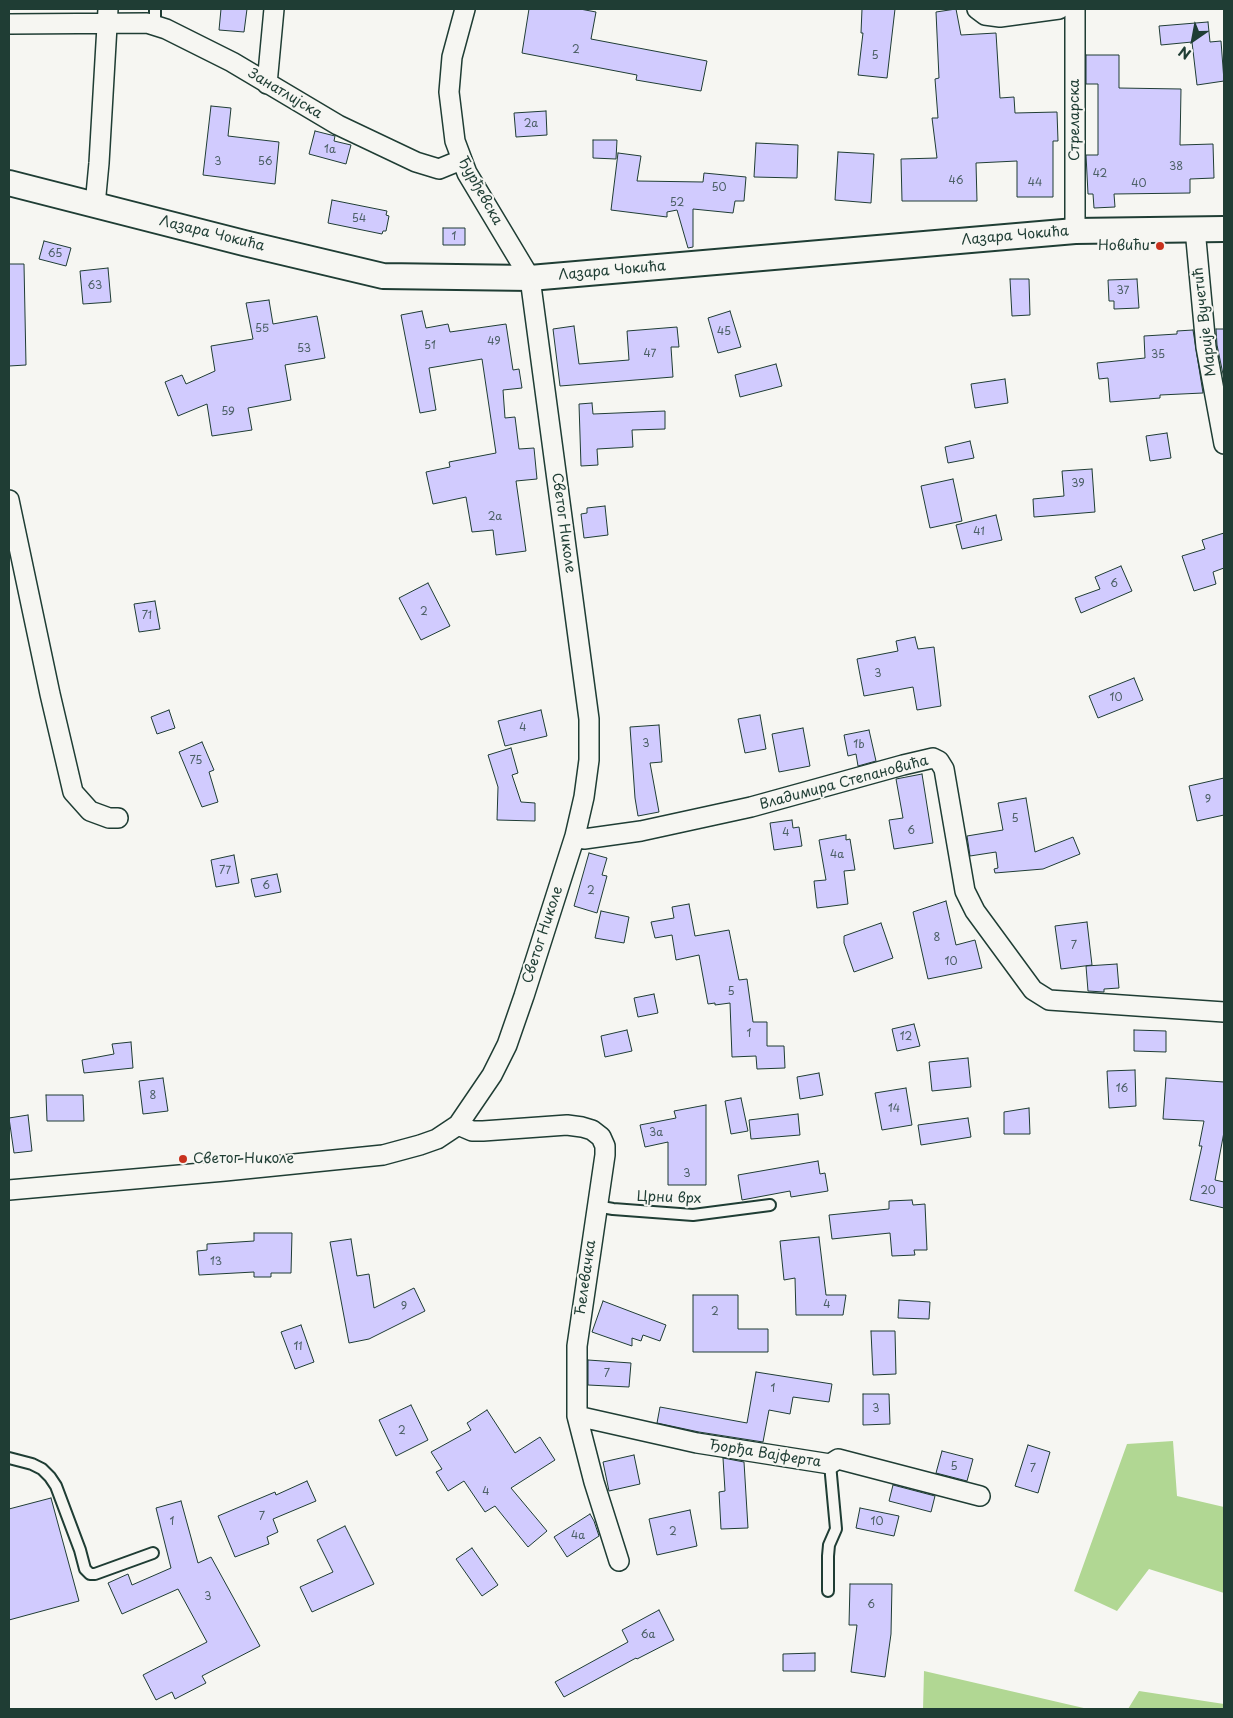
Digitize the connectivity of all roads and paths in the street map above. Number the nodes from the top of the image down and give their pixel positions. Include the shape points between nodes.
1 (274, 9) edge
2 (465, 9) edge
3 (977, 9) edge
4 (1059, 9) edge
5 (1074, 9) edge
6 (107, 16) edge
7 (155, 17) edge
8 (9, 24) edge
9 (267, 84) junction
10 (461, 160) junction
11 (9, 183) edge
12 (95, 205) junction
13 (1224, 228) edge
14 (1195, 229) junction
15 (1074, 231) junction
16 (530, 278) junction
17 (1224, 444) edge
18 (9, 500) edge
19 (118, 818) dead end
20 (575, 836) junction
21 (1224, 1012) edge
22 (458, 1125) junction
23 (9, 1190) edge
24 (770, 1205) dead end
25 (596, 1206) junction
26 (578, 1416) junction
27 (9, 1458) edge
28 (830, 1464) junction
29 (980, 1496) dead end
30 (153, 1553) dead end
31 (619, 1561) dead end
32 (828, 1591) dead end

1 - 9 street
2 - 10 street, Ђурђевска via 452,57 449,92 455,141
3 - 4 street via 1000,17
5 - 15 street, Стреларска
6 - 7 street, Занатлијска via 147,23
6 - 8 street, Занатлијска
6 - 12 street
7 - 9 street, Занатлијска via 166,29 232,62
9 - 10 street, Занатлијска via 338,125 416,162 439,168
10 - 16 street, Ђурђевска
11 - 12 street, Лазара Чокића
12 - 16 street, Лазара Чокића via 383,276
13 - 14 street, Лазара Чокића
14 - 15 street, Лазара Чокића
14 - 17 street, Марије Вучетић via 1206,347
15 - 16 street, Лазара Чокића
16 - 20 street, Светог Николе via 589,719 589,760
18 - 19 street via 74,792 90,811
20 - 21 street, Владимира Степановића via 584,839 641,831 751,807 933,758 940,761 944,769 965,891 975,911 1037,993 1049,1000
20 - 22 street, Светог Николе via 506,1045 492,1075
22 - 23 street, Светог Николе via 437,1139 383,1155
22 - 25 street, Ћелевачка via 478,1131 567,1125 592,1130 605,1146
24 - 25 lane, Црни врх via 693,1215
25 - 26 street, Ћелевачка via 577,1346
26 - 28 street, Ђорђа Вајферта via 697,1443
26 - 31 street, Ћелевачка via 594,1482
27 - 30 lane via 32,1464 50,1477 85,1569 90,1574
28 - 29 street, Ђорђа Вајферта via 838,1460
28 - 32 lane via 836,1529 829,1545

